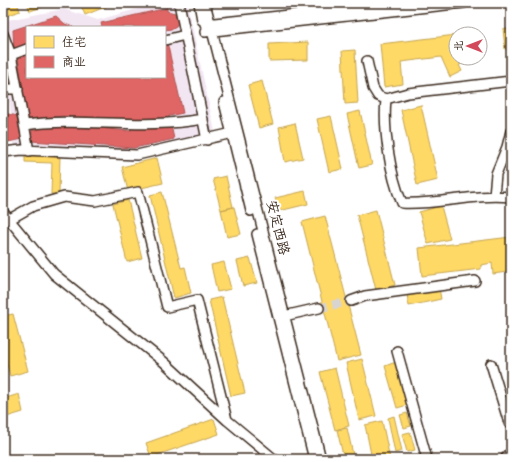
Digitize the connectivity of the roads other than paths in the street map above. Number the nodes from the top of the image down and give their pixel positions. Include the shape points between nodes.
1 (179, 3) edge
2 (199, 3) edge
3 (205, 3) edge
4 (398, 3) edge
5 (464, 3) edge
6 (207, 28) junction
7 (3, 34) edge
8 (185, 35) junction
9 (166, 40) edge
10 (26, 49) edge
11 (11, 55) junction
12 (368, 61) dead end
13 (511, 81) edge
14 (18, 88) junction
15 (3, 89) edge
16 (386, 99) junction
17 (202, 119) junction
18 (24, 125) junction
19 (511, 131) edge
20 (235, 132) junction
21 (207, 140) junction
22 (29, 150) junction
23 (3, 152) edge
24 (494, 195) junction
25 (511, 197) edge
26 (3, 212) edge
27 (10, 220) junction
28 (475, 281) dead end
29 (350, 301) tunnel mouth
30 (319, 308) tunnel mouth
31 (284, 316) junction
32 (397, 350) dead end
33 (491, 364) dead end
34 (227, 420) junction
35 (511, 422) edge
36 (511, 452) edge
37 (274, 459) edge
38 (314, 459) edge
39 (321, 459) edge
40 (427, 459) edge
41 (505, 459) edge

1 - 8 street
2 - 6 street, 安定西路
3 - 6 street, 安定西路
4 - 6 street
5 - 6 street
6 - 20 street, 安定西路
7 - 11 street
8 - 9 street
8 - 17 street
10 - 11 street
11 - 14 street
12 - 16 street via 373,88 378,96
13 - 16 street via 408,93
14 - 15 street
14 - 18 street
16 - 24 street via 384,114 387,149 402,203
17 - 18 street via 178,124 125,125 51,121
17 - 21 street
18 - 22 street
19 - 24 street via 496,174
20 - 21 street
20 - 31 street, 安定西路
20 - 38 street, 安定西路
21 - 22 street via 137,155
22 - 23 street
24 - 25 street
26 - 27 street
27 - 34 street via 54,274 164,362
27 - 34 street via 33,206 64,197 95,201 138,192 167,307 197,300
28 - 29 street via 365,296
30 - 31 street
31 - 39 street, 安定西路
32 - 40 street
33 - 35 street via 509,423
34 - 37 street
36 - 41 street

